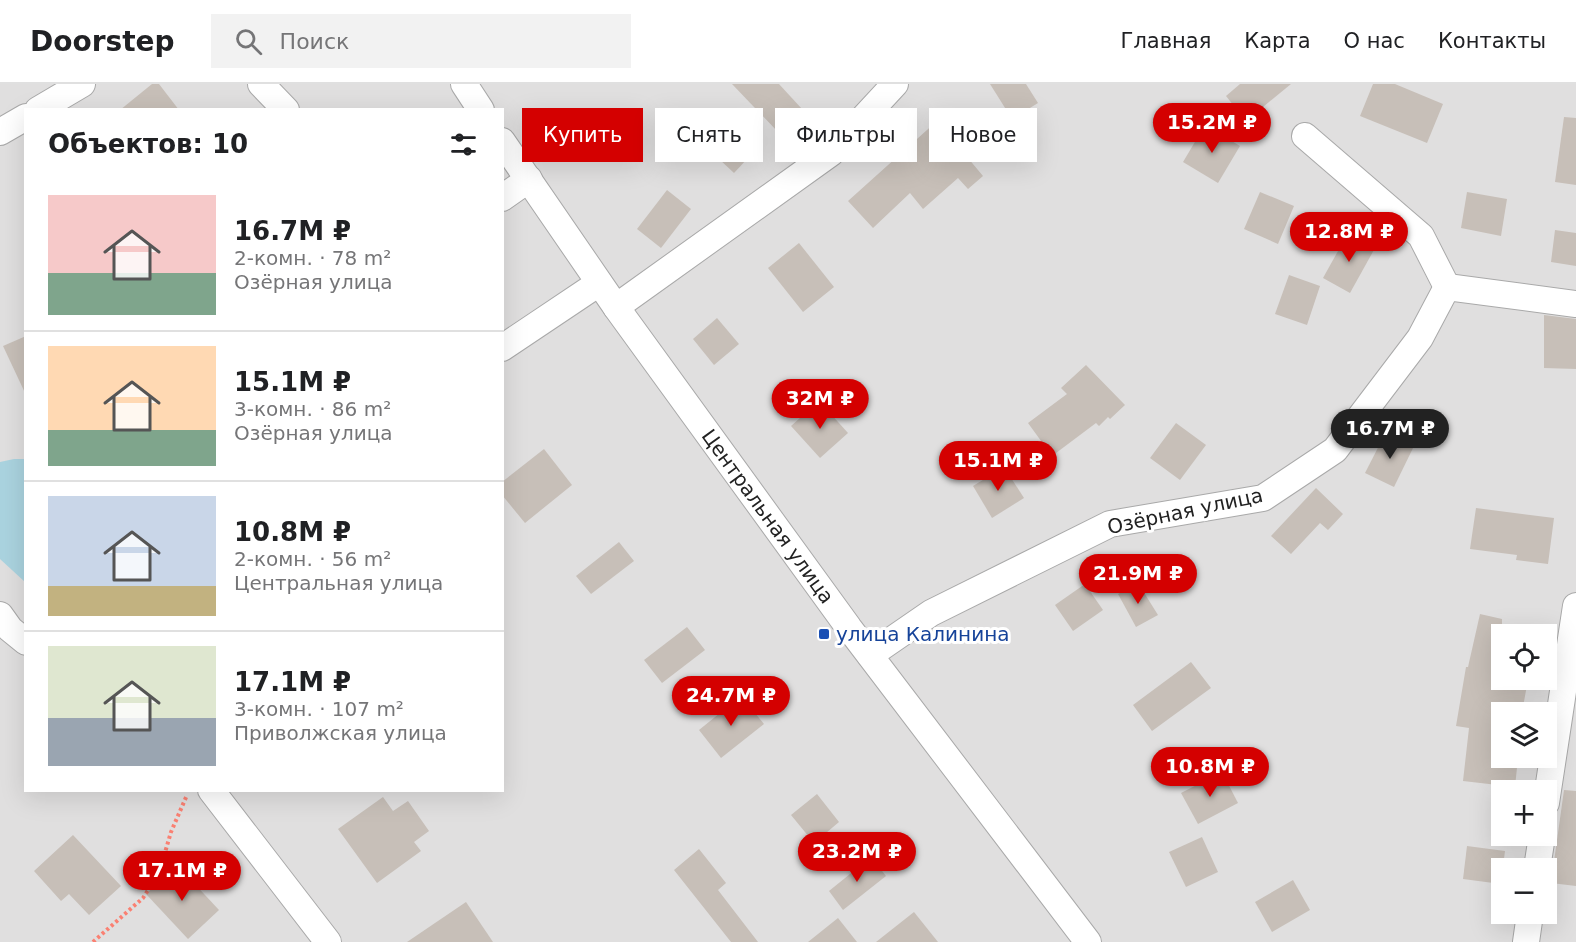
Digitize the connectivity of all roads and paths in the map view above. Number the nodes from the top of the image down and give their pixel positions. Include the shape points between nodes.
1 (82, 84) edge
2 (261, 84) edge
3 (464, 84) edge
4 (895, 84) edge
5 (41, 108) edge
6 (284, 108) edge
7 (481, 108) edge
8 (24, 118) edge
9 (0, 132) edge
10 (1305, 136) dead end
11 (504, 144) edge
12 (529, 179) junction
13 (504, 197) edge
14 (599, 283) junction
15 (1447, 287) junction
16 (1576, 304) edge
17 (616, 308) junction
18 (504, 347) edge
19 (1576, 606) edge
20 (0, 615) edge
21 (24, 640) edge
22 (870, 655) junction
23 (1550, 780) edge
24 (188, 792) edge
25 (213, 792) edge
26 (1529, 924) edge
27 (93, 942) edge
28 (328, 942) edge
29 (1088, 942) edge
30 (1526, 942) edge

1 - 5 street
2 - 6 street
3 - 7 street
4 - 17 street via 831,153
8 - 9 street
10 - 15 street via 1421,236
11 - 12 street, Центральная улица
12 - 13 street
12 - 14 street, Центральная улица
14 - 17 street, Центральная улица
14 - 18 street
15 - 16 street
15 - 22 street, Озёрная улица via 1420,338 1335,450 1263,498 1110,524 931,613
17 - 22 street, Центральная улица
19 - 23 street
20 - 21 street
22 - 29 street, Центральная улица
24 - 27 path via 159,873 143,898
25 - 28 street
26 - 30 street

